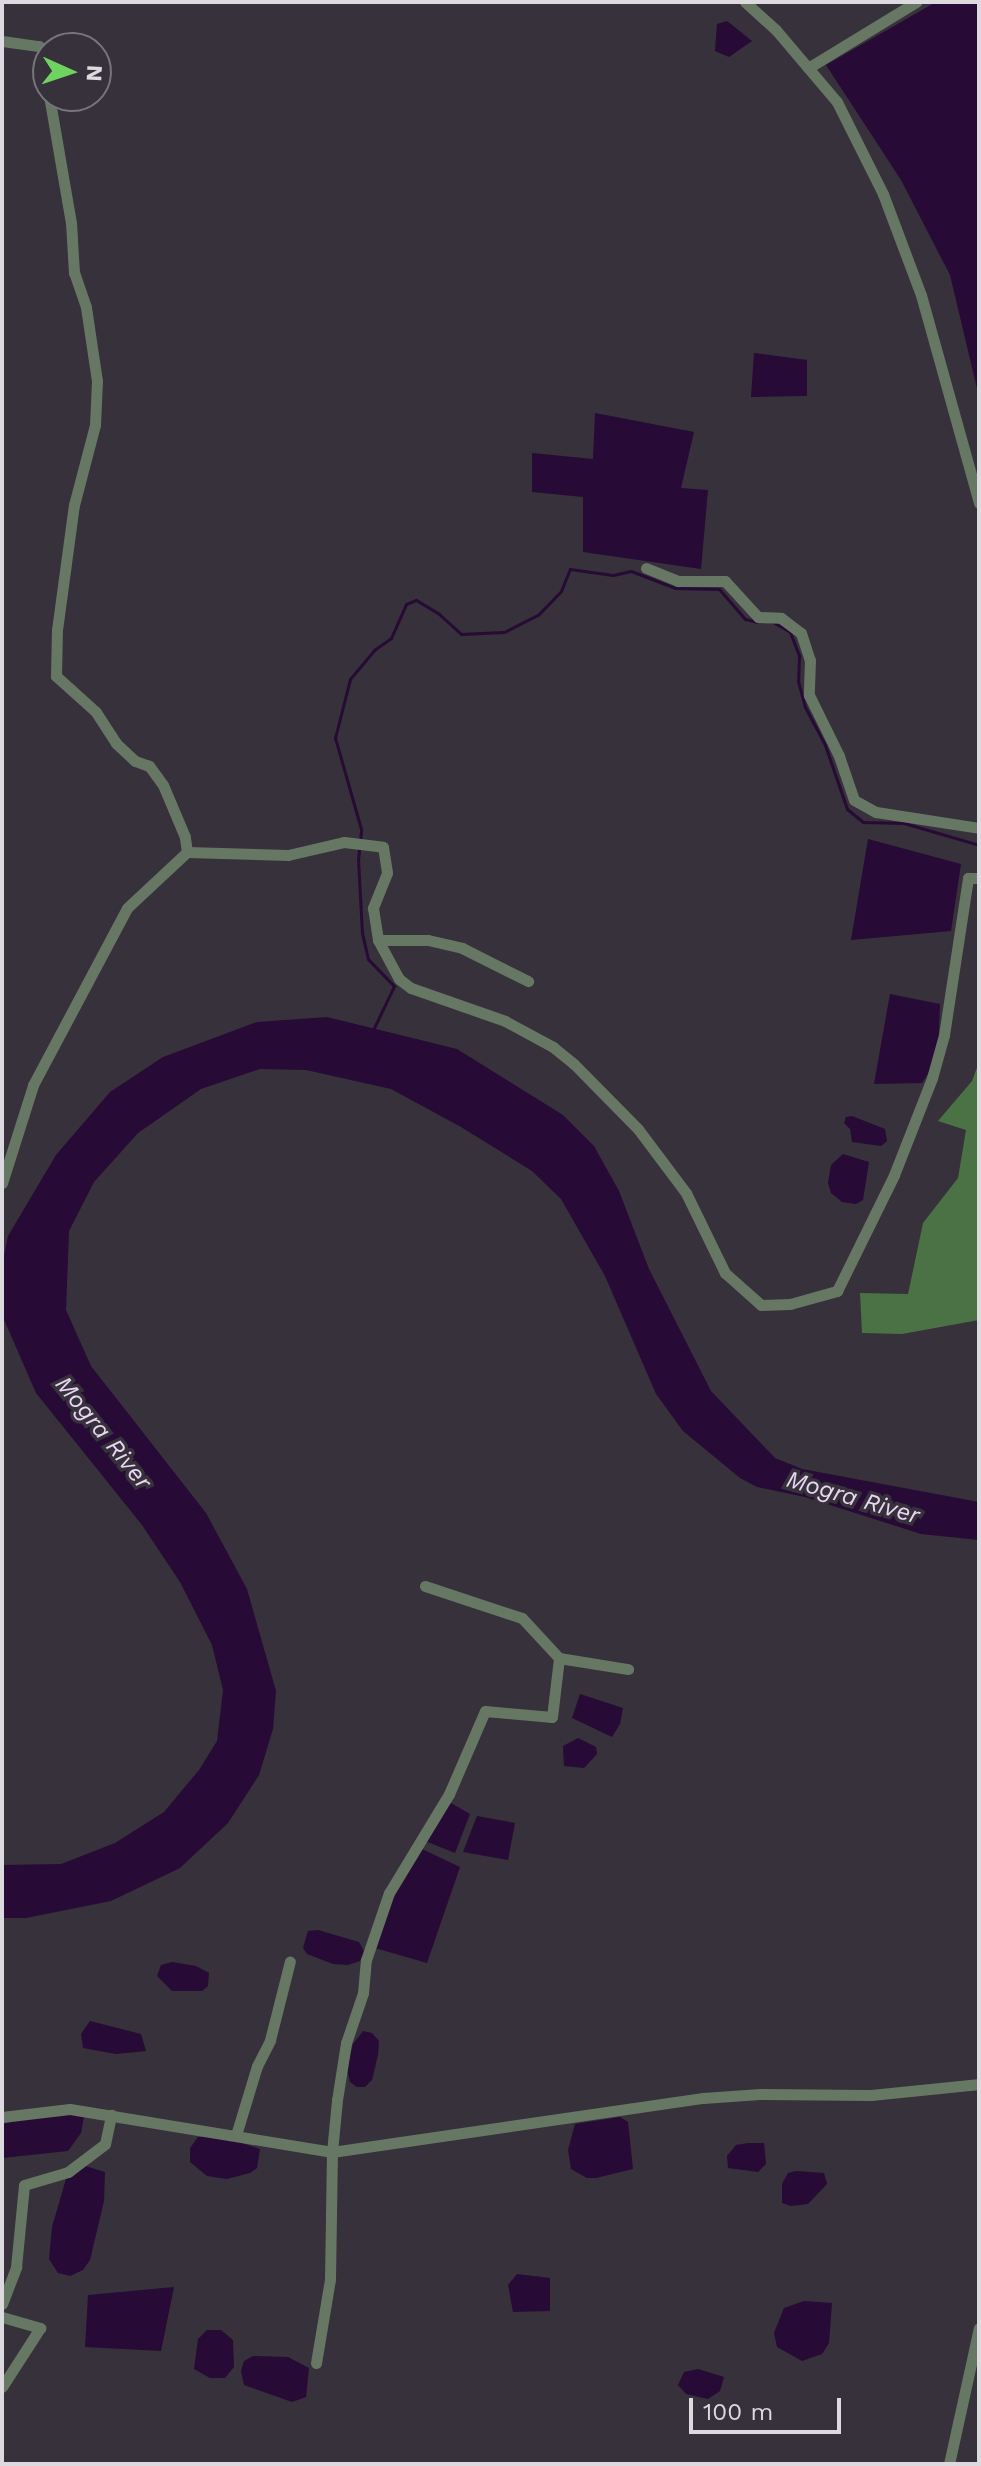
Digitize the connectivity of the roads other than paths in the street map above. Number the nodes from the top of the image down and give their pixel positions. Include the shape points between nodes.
1 (745, 2) edge
2 (916, 2) edge
3 (2, 41) edge
4 (32, 45) edge
5 (808, 68) junction
6 (50, 112) edge
7 (979, 503) edge
8 (646, 568) dead end
9 (979, 828) edge
10 (187, 852) junction
11 (979, 878) edge
12 (378, 940) junction
13 (528, 981) dead end
14 (2, 1183) edge
15 (425, 1586) dead end
16 (559, 1658) junction
17 (628, 1669) dead end
18 (290, 1961) dead end
19 (979, 2084) edge
20 (111, 2115) junction
21 (2, 2117) edge
22 (236, 2135) junction
23 (332, 2152) junction
24 (2, 2304) edge
25 (2, 2317) edge
26 (979, 2328) edge
27 (316, 2363) dead end
28 (2, 2387) edge
29 (949, 2464) edge

1 - 5 street
2 - 5 street
3 - 4 street
5 - 7 street via 837,102 883,194 921,295
6 - 10 street via 97,381 95,425 74,505 56,676 89,704 116,743 149,766 163,785
8 - 9 street via 678,581 725,581 758,617 781,618 801,633 810,660 809,695 854,800 876,812
10 - 12 street via 288,855 344,842 383,847 387,873 373,908
10 - 14 street via 127,908 33,1085
11 - 12 street via 968,878 944,1035 894,1175 837,1291 790,1304 761,1305 725,1273 686,1193 638,1129 574,1064 505,1021 411,988 399,979
12 - 13 street via 428,940 462,948
15 - 16 street via 522,1618
16 - 17 street
16 - 23 street via 552,1717 485,1711 449,1794 389,1893 374,1930 363,1993 346,2043
18 - 22 street via 270,2040
19 - 23 street via 871,2095 703,2098
20 - 21 street via 70,2109
20 - 22 street
20 - 24 street via 105,2144 68,2172 24,2185 16,2267
22 - 23 street
23 - 27 street via 330,2279
25 - 28 street via 40,2328
26 - 29 street

